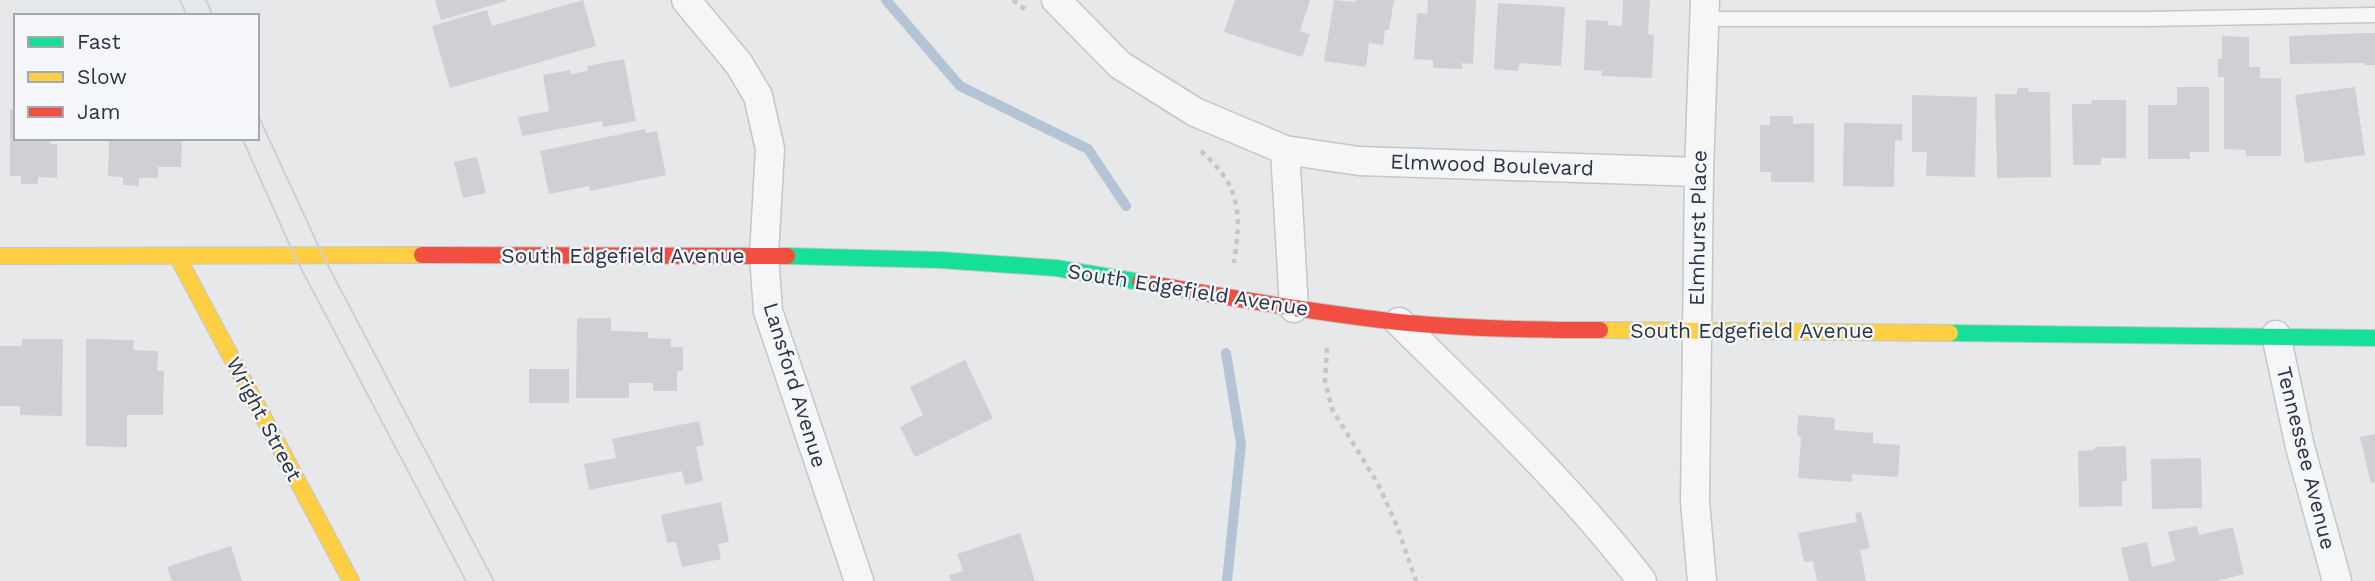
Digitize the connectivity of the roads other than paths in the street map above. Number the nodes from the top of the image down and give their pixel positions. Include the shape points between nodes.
1 (686, 0) edge
2 (1056, 0) edge
3 (1705, 9) edge
4 (2375, 15) edge
5 (1285, 150) junction
6 (1699, 172) junction
7 (764, 255) junction
8 (0, 256) edge
9 (177, 256) junction
10 (1294, 308) junction
11 (1399, 321) junction
12 (1696, 330) junction
13 (2276, 335) junction
14 (2375, 338) edge
15 (351, 581) edge
16 (859, 581) edge
17 (1642, 581) edge
18 (1702, 581) edge
19 (2337, 581) edge

1 - 7 street, Lansford Avenue via 739,64 758,96 770,149
2 - 5 street, Elmwood Boulevard via 1120,65 1195,112
3 - 4 lane via 2146,19
3 - 6 street, Elmhurst Place
5 - 6 street, Elmwood Boulevard via 1359,161
5 - 10 street
6 - 12 street, Elmhurst Place
7 - 9 street, South Edgefield Avenue
7 - 10 street, South Edgefield Avenue via 1056,268
7 - 16 street, Lansford Avenue via 768,312
8 - 9 street, South Edgefield Avenue
9 - 15 street, Wright Street
10 - 11 street, South Edgefield Avenue
11 - 12 street, South Edgefield Avenue via 1505,330
11 - 17 street via 1527,450 1609,538
12 - 13 street, South Edgefield Avenue
12 - 18 street, Elmhurst Place via 1695,502
13 - 14 street, South Edgefield Avenue
13 - 19 street, Tennessee Avenue via 2300,447

